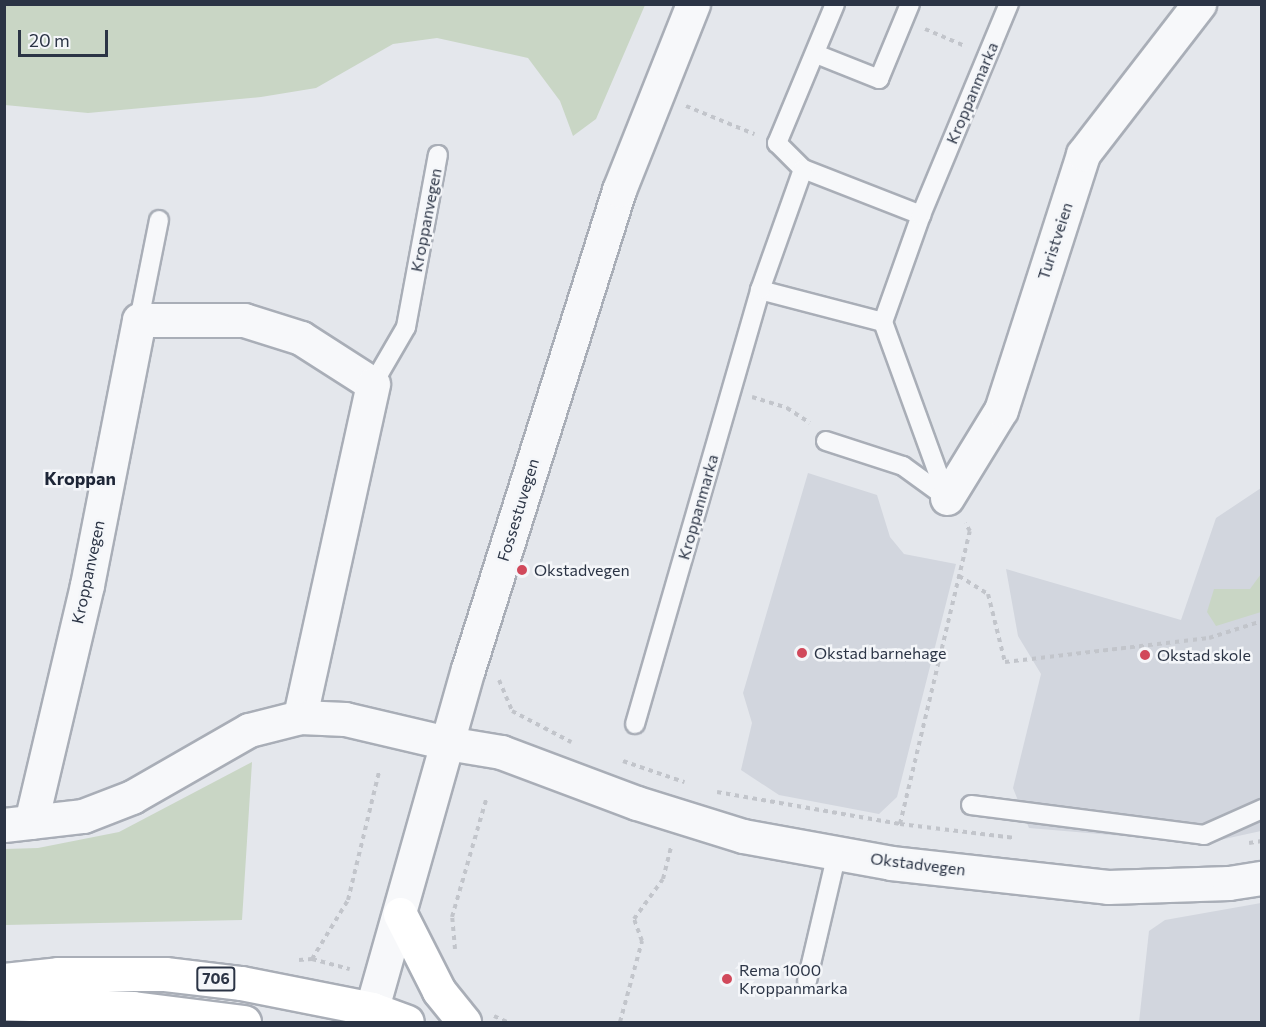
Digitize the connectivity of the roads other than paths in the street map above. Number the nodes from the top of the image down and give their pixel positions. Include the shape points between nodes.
1 (693, 4) edge
2 (836, 4) edge
3 (1009, 4) edge
4 (1199, 4) edge
5 (907, 12) edge
6 (816, 54) junction
7 (438, 155) dead end
8 (803, 169) junction
9 (921, 215) junction
10 (159, 220) dead end
11 (760, 290) junction
12 (139, 320) junction
13 (883, 322) junction
14 (372, 384) junction
15 (826, 441) road end
16 (947, 498) junction
17 (300, 717) junction
18 (635, 724) dead end
19 (447, 743) junction
20 (971, 805) dead end
21 (1262, 809) edge
22 (18, 823) edge
23 (837, 853) junction
24 (1262, 878) edge
25 (400, 914) junction
26 (4, 980) edge
27 (807, 981) dead end
28 (4, 1004) edge
29 (370, 1016) edge
30 (244, 1023) edge
31 (407, 1023) edge
32 (464, 1023) edge

1 - 19 street, Fossestuvegen via 618,190
2 - 6 lane
3 - 9 lane, Kroppanmarka
4 - 16 street, Turistveien via 1083,154 1001,410
5 - 6 lane via 879,79
6 - 8 lane via 777,143
7 - 14 lane, Kroppanvegen via 405,327
8 - 9 lane
8 - 11 lane, Kroppanmarka
9 - 13 lane, Kroppanmarka
10 - 12 lane, Kroppanvegen
11 - 13 lane
11 - 18 lane, Kroppanmarka
12 - 14 street via 244,320 301,338
12 - 22 street, Kroppanvegen via 87,585
13 - 16 lane
14 - 17 street, Kroppanvegen
15 - 16 lane via 903,466
17 - 19 street, Kroppanvegen via 345,719
17 - 22 street, Kroppanvegen via 249,730 122,801 83,816
19 - 23 street, Okstadvegen via 501,752 637,803 743,836
19 - 25 street, Fossestuvegen
20 - 21 lane via 1204,835
23 - 24 street, Okstadvegen via 1108,887 1229,883
23 - 27 lane
25 - 29 street, Fossestuvegen
25 - 32 main road via 439,991
26 - 29 main road, 706 via 58,974 165,974 241,983
28 - 30 main road, 706 via 134,1008
29 - 31 main road

